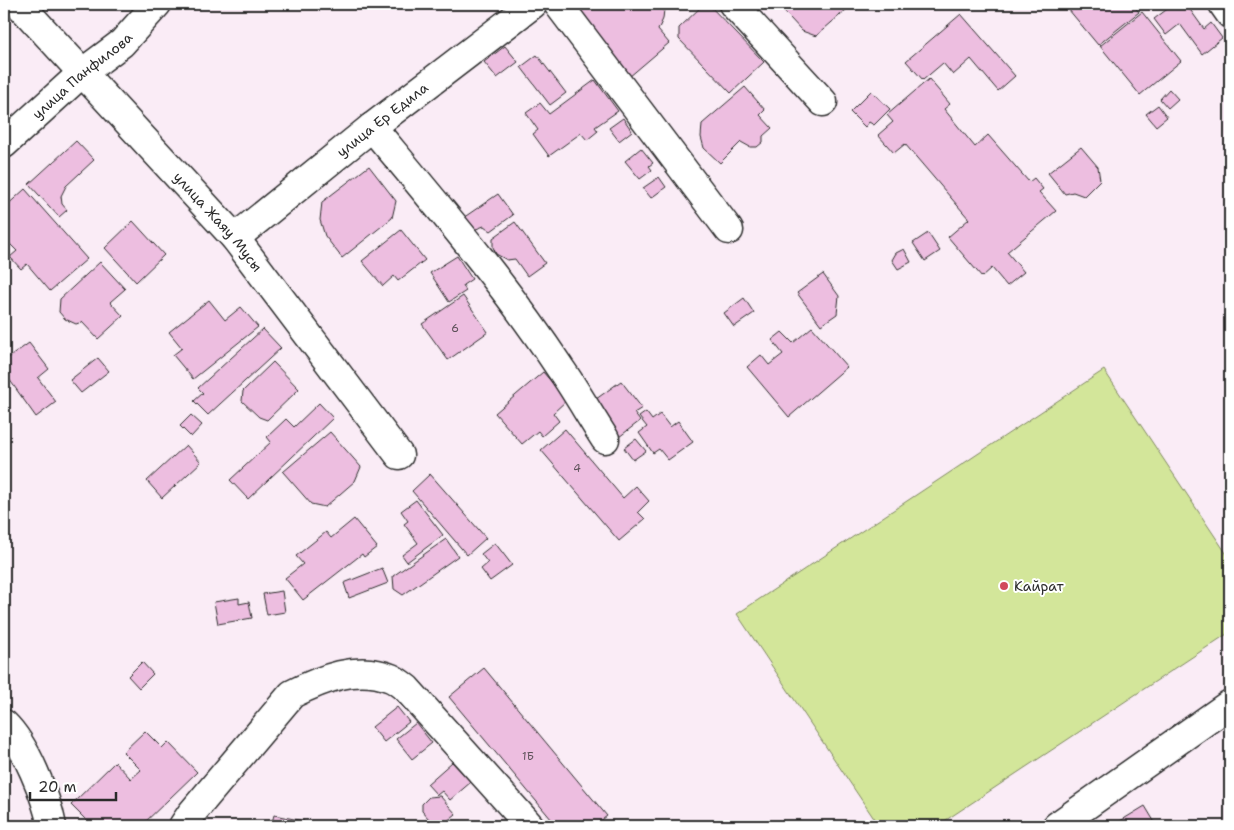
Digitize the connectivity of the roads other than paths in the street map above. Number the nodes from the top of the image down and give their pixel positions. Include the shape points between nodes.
1 (20, 4) edge
2 (157, 4) edge
3 (533, 4) edge
4 (558, 4) edge
5 (733, 4) edge
6 (1223, 4) edge
7 (1230, 14) edge
8 (82, 73) junction
9 (823, 102) dead end
10 (372, 127) junction
11 (4, 144) edge
12 (729, 230) dead end
13 (235, 238) junction
14 (605, 439) dead end
15 (399, 455) dead end
16 (1230, 704) edge
17 (4, 724) edge
18 (52, 826) edge
19 (183, 826) edge
20 (530, 826) edge
21 (1057, 826) edge

1 - 8 street, улица Жаяу Мусы
2 - 8 street, улица Панфилова via 122,43
3 - 10 street, улица Ер Едила
4 - 12 street
5 - 9 street
6 - 7 street
8 - 11 street, улица Панфилова
8 - 13 street, улица Жаяу Мусы
10 - 13 street, улица Ер Едила
10 - 14 street via 518,309
13 - 15 street, улица Жаяу Мусы
16 - 21 street
17 - 18 street via 14,733 33,771
19 - 20 street via 292,694 338,675 365,672 391,678 407,689

